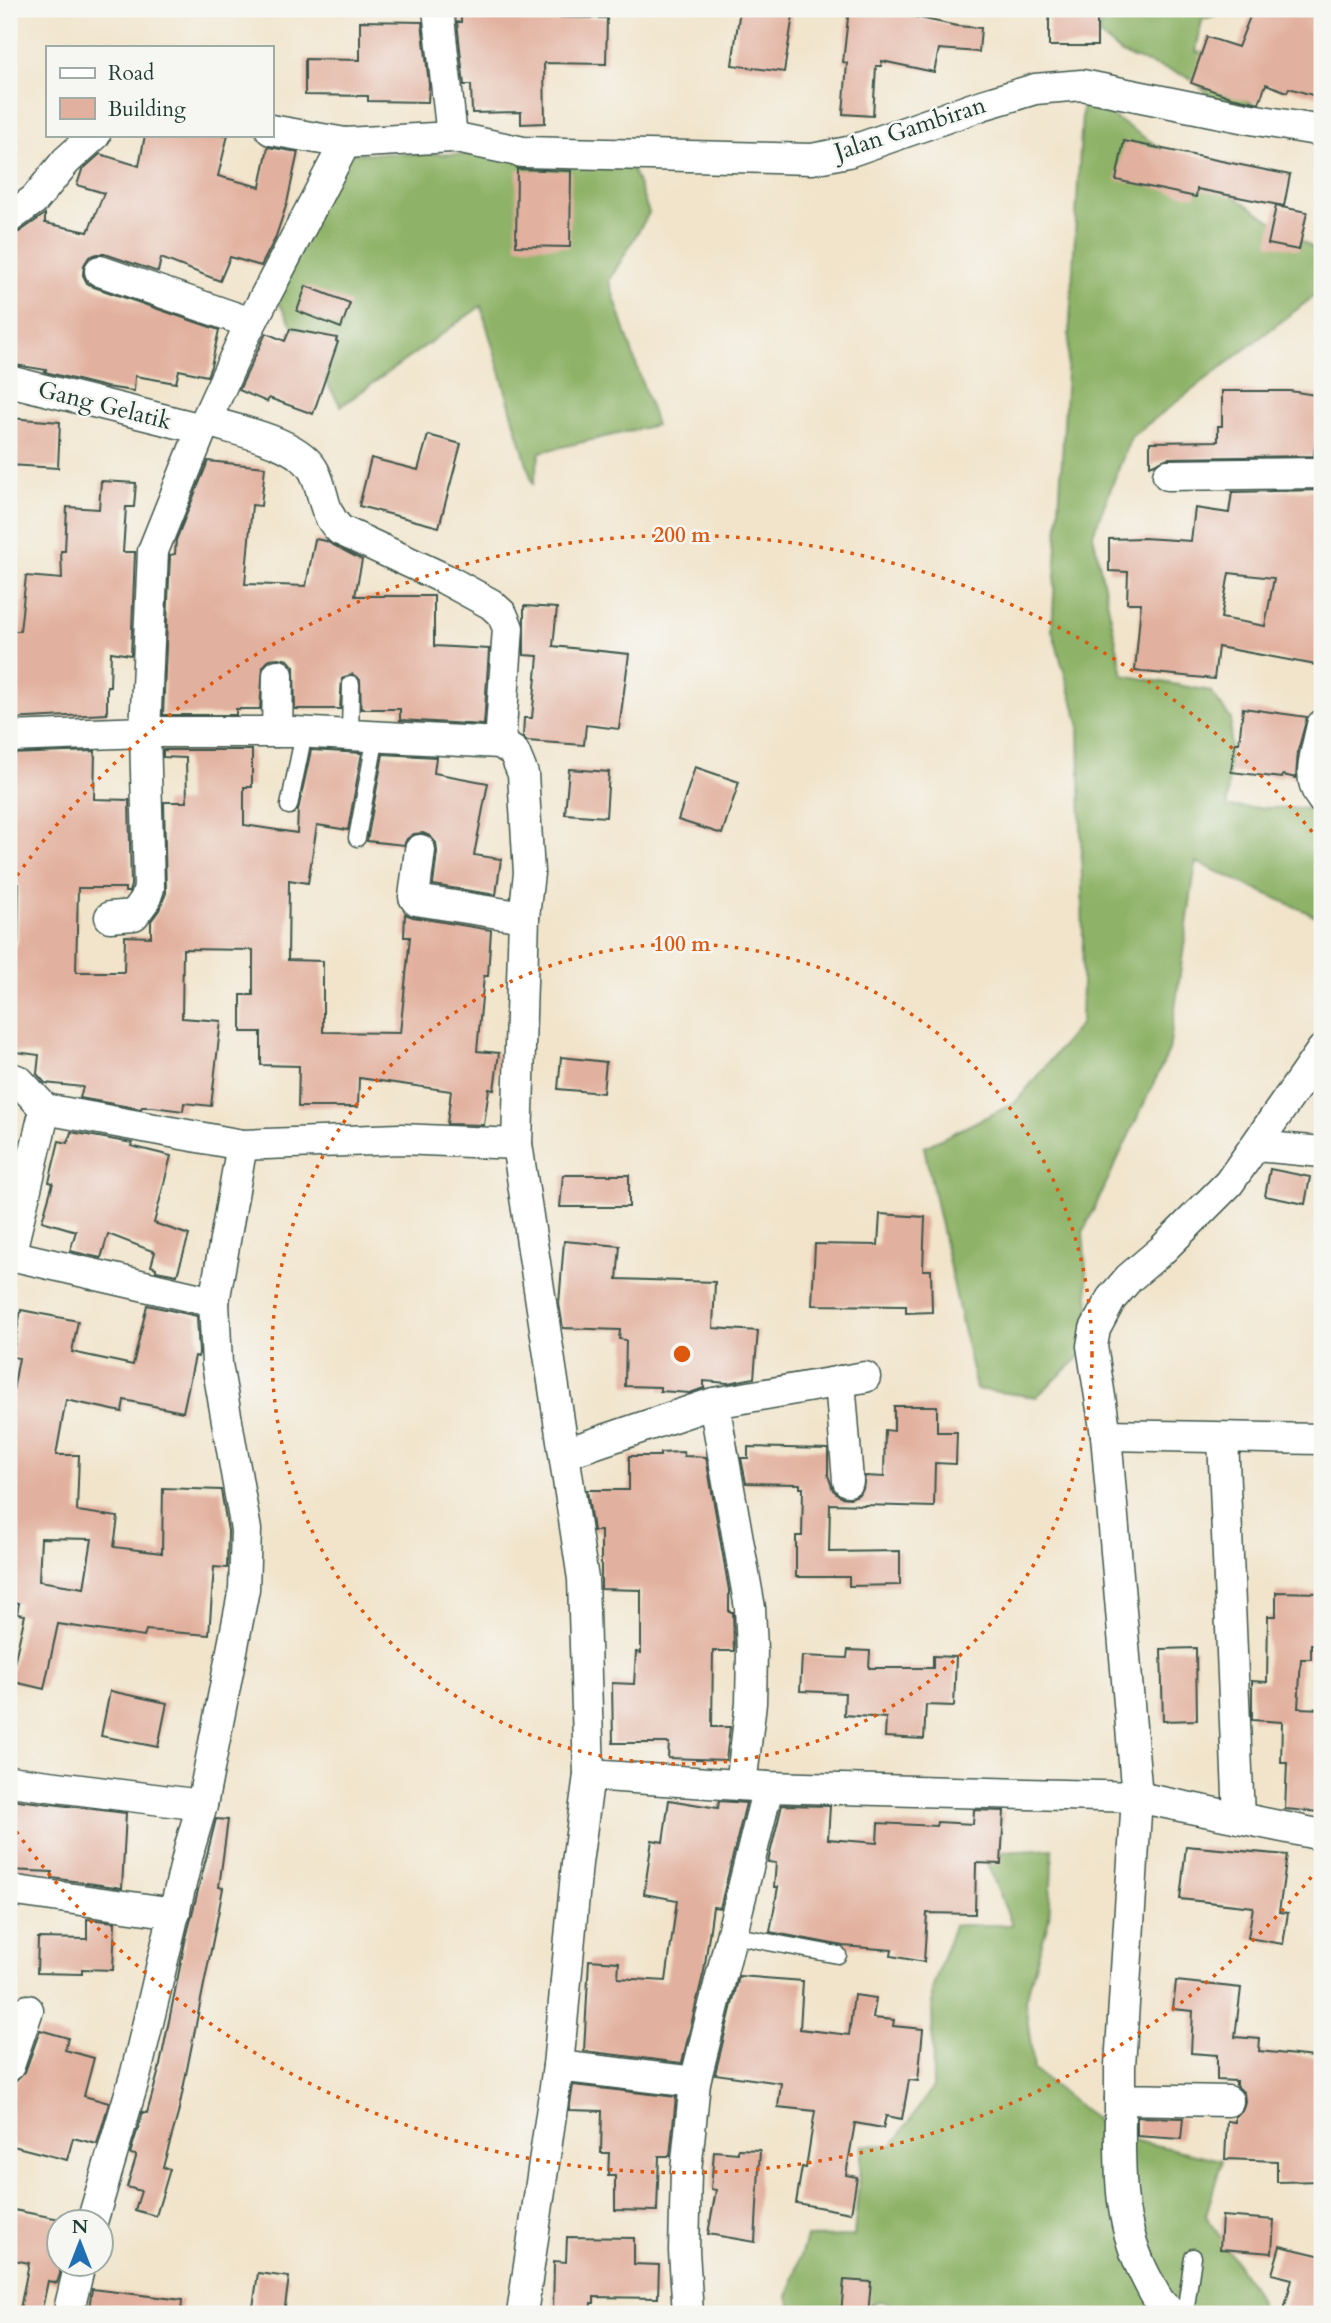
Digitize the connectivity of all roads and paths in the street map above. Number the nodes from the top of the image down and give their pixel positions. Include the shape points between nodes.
1 (438, 9) edge
2 (273, 130) edge
3 (1322, 131) edge
4 (94, 136) edge
5 (452, 137) junction
6 (345, 143) junction
7 (9, 218) edge
8 (100, 271) dead end
9 (251, 323) junction
10 (9, 381) edge
11 (204, 425) junction
12 (1322, 474) edge
13 (1168, 475) dead end
14 (278, 676) dead end
15 (351, 684) dead end
16 (1322, 725) edge
17 (145, 732) junction
18 (291, 732) junction
19 (363, 736) junction
20 (9, 737) edge
21 (500, 743) junction
22 (1322, 799) edge
23 (289, 806) dead end
24 (357, 838) dead end
25 (421, 850) dead end
26 (110, 917) dead end
27 (524, 917) junction
28 (1322, 1050) edge
29 (9, 1077) edge
30 (45, 1109) junction
31 (517, 1144) junction
32 (242, 1145) junction
33 (1256, 1146) junction
34 (1322, 1152) edge
35 (9, 1258) edge
36 (214, 1302) junction
37 (714, 1403) junction
38 (1106, 1435) junction
39 (1223, 1438) junction
40 (1322, 1439) edge
41 (566, 1453) junction
42 (848, 1481) dead end
43 (589, 1775) junction
44 (9, 1781) edge
45 (754, 1786) junction
46 (1137, 1797) junction
47 (202, 1805) junction
48 (1239, 1818) junction
49 (1322, 1835) edge
50 (9, 1890) edge
51 (175, 1913) junction
52 (731, 1935) junction
53 (838, 1955) dead end
54 (28, 2010) dead end
55 (9, 2066) edge
56 (558, 2066) junction
57 (695, 2082) junction
58 (1121, 2099) junction
59 (1228, 2101) dead end
60 (96, 2208) edge
61 (1193, 2256) dead end
62 (76, 2278) edge
63 (68, 2314) edge
64 (522, 2314) edge
65 (688, 2314) edge
66 (1175, 2314) edge
67 (1185, 2314) edge

1 - 5 street
2 - 6 street, Jalan Gambiran
3 - 5 street, Jalan Gambiran via 1082,85 1035,89 848,152 812,159 523,152
4 - 7 street via 35,199
5 - 6 street, Jalan Gambiran
6 - 9 street
8 - 9 street
9 - 11 street
10 - 11 street, Gang Gelatik
11 - 17 street via 153,551
11 - 21 street, Gang Gelatik via 287,447 307,459 325,509 340,530 445,579 502,614 508,628
12 - 13 street
14 - 18 street
15 - 19 lane
16 - 22 street via 1313,766 1314,789
17 - 18 street
17 - 20 street
17 - 26 street via 149,888 134,915
18 - 19 street
18 - 23 lane
19 - 21 street
19 - 24 lane
21 - 27 street via 514,752 523,774 529,873
25 - 27 street via 415,900
27 - 31 street
28 - 33 street
29 - 30 street via 19,1081
30 - 32 street
30 - 35 street
31 - 32 street via 400,1139
31 - 41 street
32 - 36 street
33 - 34 street
33 - 38 street via 1228,1182 1129,1278 1095,1329 1093,1346
35 - 36 street
36 - 47 street via 217,1364 246,1530 244,1590
37 - 41 street
37 - 42 street via 853,1379
37 - 45 street via 750,1608
38 - 39 street
38 - 46 street
39 - 40 street
39 - 48 street
41 - 43 street via 583,1579
43 - 45 street
43 - 56 street
44 - 47 street
45 - 46 street
45 - 52 street
46 - 48 street
46 - 58 street
47 - 51 street
48 - 49 street
50 - 51 street
51 - 60 street via 136,2073
52 - 53 lane
52 - 57 street
54 - 55 street
56 - 57 street
56 - 64 street
57 - 65 street via 686,2171
58 - 59 street
58 - 66 street via 1120,2186 1125,2226 1153,2291
61 - 67 lane
62 - 63 street

